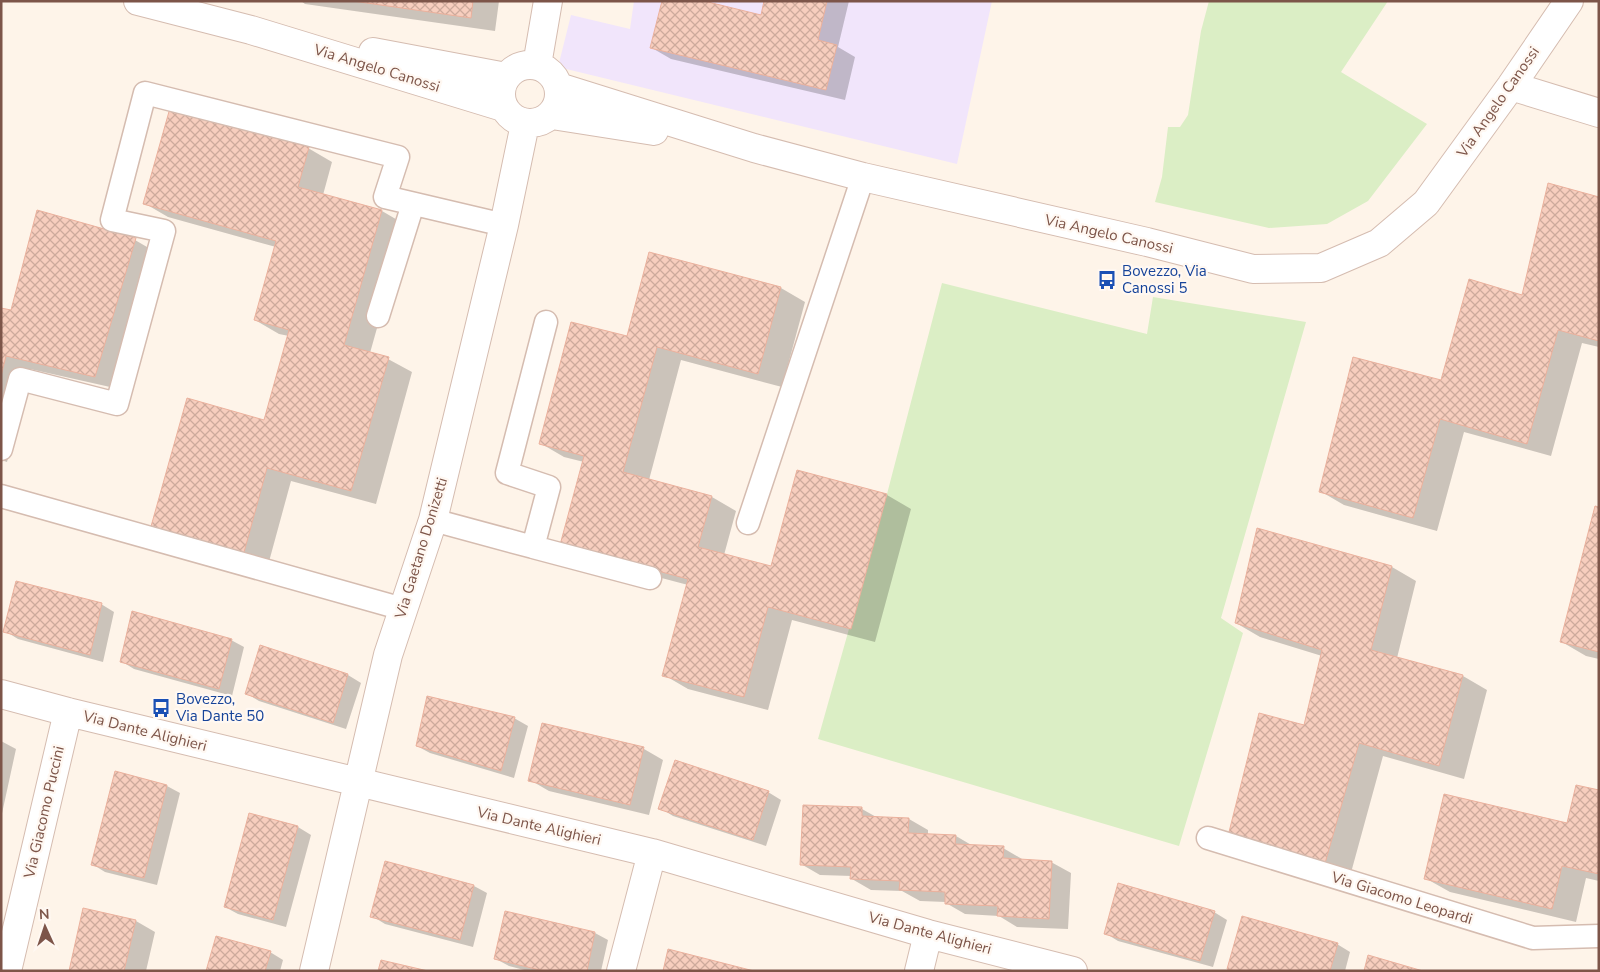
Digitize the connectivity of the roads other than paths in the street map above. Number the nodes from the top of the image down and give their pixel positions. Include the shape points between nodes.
1 (138, 1) edge
2 (548, 1) edge
3 (1569, 1) edge
4 (251, 30) junction
5 (538, 65) junction
6 (506, 77) junction
7 (1511, 86) junction
8 (559, 87) junction
9 (504, 107) junction
10 (1599, 113) edge
11 (552, 115) junction
12 (525, 124) junction
13 (742, 145) junction
14 (863, 177) junction
15 (413, 204) junction
16 (504, 225) junction
17 (378, 316) dead end
18 (546, 322) dead end
19 (1, 449) edge
20 (1, 496) edge
21 (433, 520) junction
22 (748, 523) dead end
23 (533, 547) junction
24 (650, 578) dead end
25 (403, 608) junction
26 (1, 694) edge
27 (68, 712) junction
28 (358, 783) junction
29 (1208, 838) dead end
30 (652, 853) junction
31 (928, 934) junction
32 (1599, 936) edge
33 (7, 971) edge
34 (314, 971) edge
35 (621, 971) edge
36 (919, 971) edge
37 (1074, 971) edge

1 - 4 street, Via Angelo Canossi
2 - 5 street
3 - 7 street, Via Angelo Canossi
4 - 6 street, Via Angelo Canossi
4 - 9 street, Via Angelo Canossi
5 - 6 street via 515,69
5 - 8 street via 555,77
6 - 9 street via 501,92
7 - 10 street
7 - 14 street, Via Angelo Canossi via 1426,203 1379,243 1321,268 1253,269
8 - 11 street via 559,102
8 - 13 street, Via Angelo Canossi
9 - 12 street via 512,118
11 - 12 street via 540,122
11 - 13 street, Via Angelo Canossi
12 - 16 street, Via Gaetano Donizetti
13 - 14 street, Via Angelo Canossi
14 - 22 lane
15 - 16 lane
15 - 17 lane
15 - 19 lane via 385,198 398,157 145,93 112,220 164,231 117,404 20,379
16 - 21 street, Via Gaetano Donizetti
18 - 23 lane via 506,473 549,487
20 - 25 lane
21 - 23 lane
21 - 25 street, Via Gaetano Donizetti
23 - 24 lane
25 - 28 street, Via Gaetano Donizetti via 388,655
26 - 27 street, Via Dante Alighieri
27 - 28 street, Via Dante Alighieri
27 - 33 street, Via Giacomo Puccini
28 - 30 street, Via Dante Alighieri
28 - 34 street, Via Gaetano Donizetti
29 - 32 lane, Via Giacomo Leopardi via 1532,938
30 - 31 street, Via Dante Alighieri
30 - 35 street
31 - 36 street
31 - 37 street, Via Dante Alighieri

